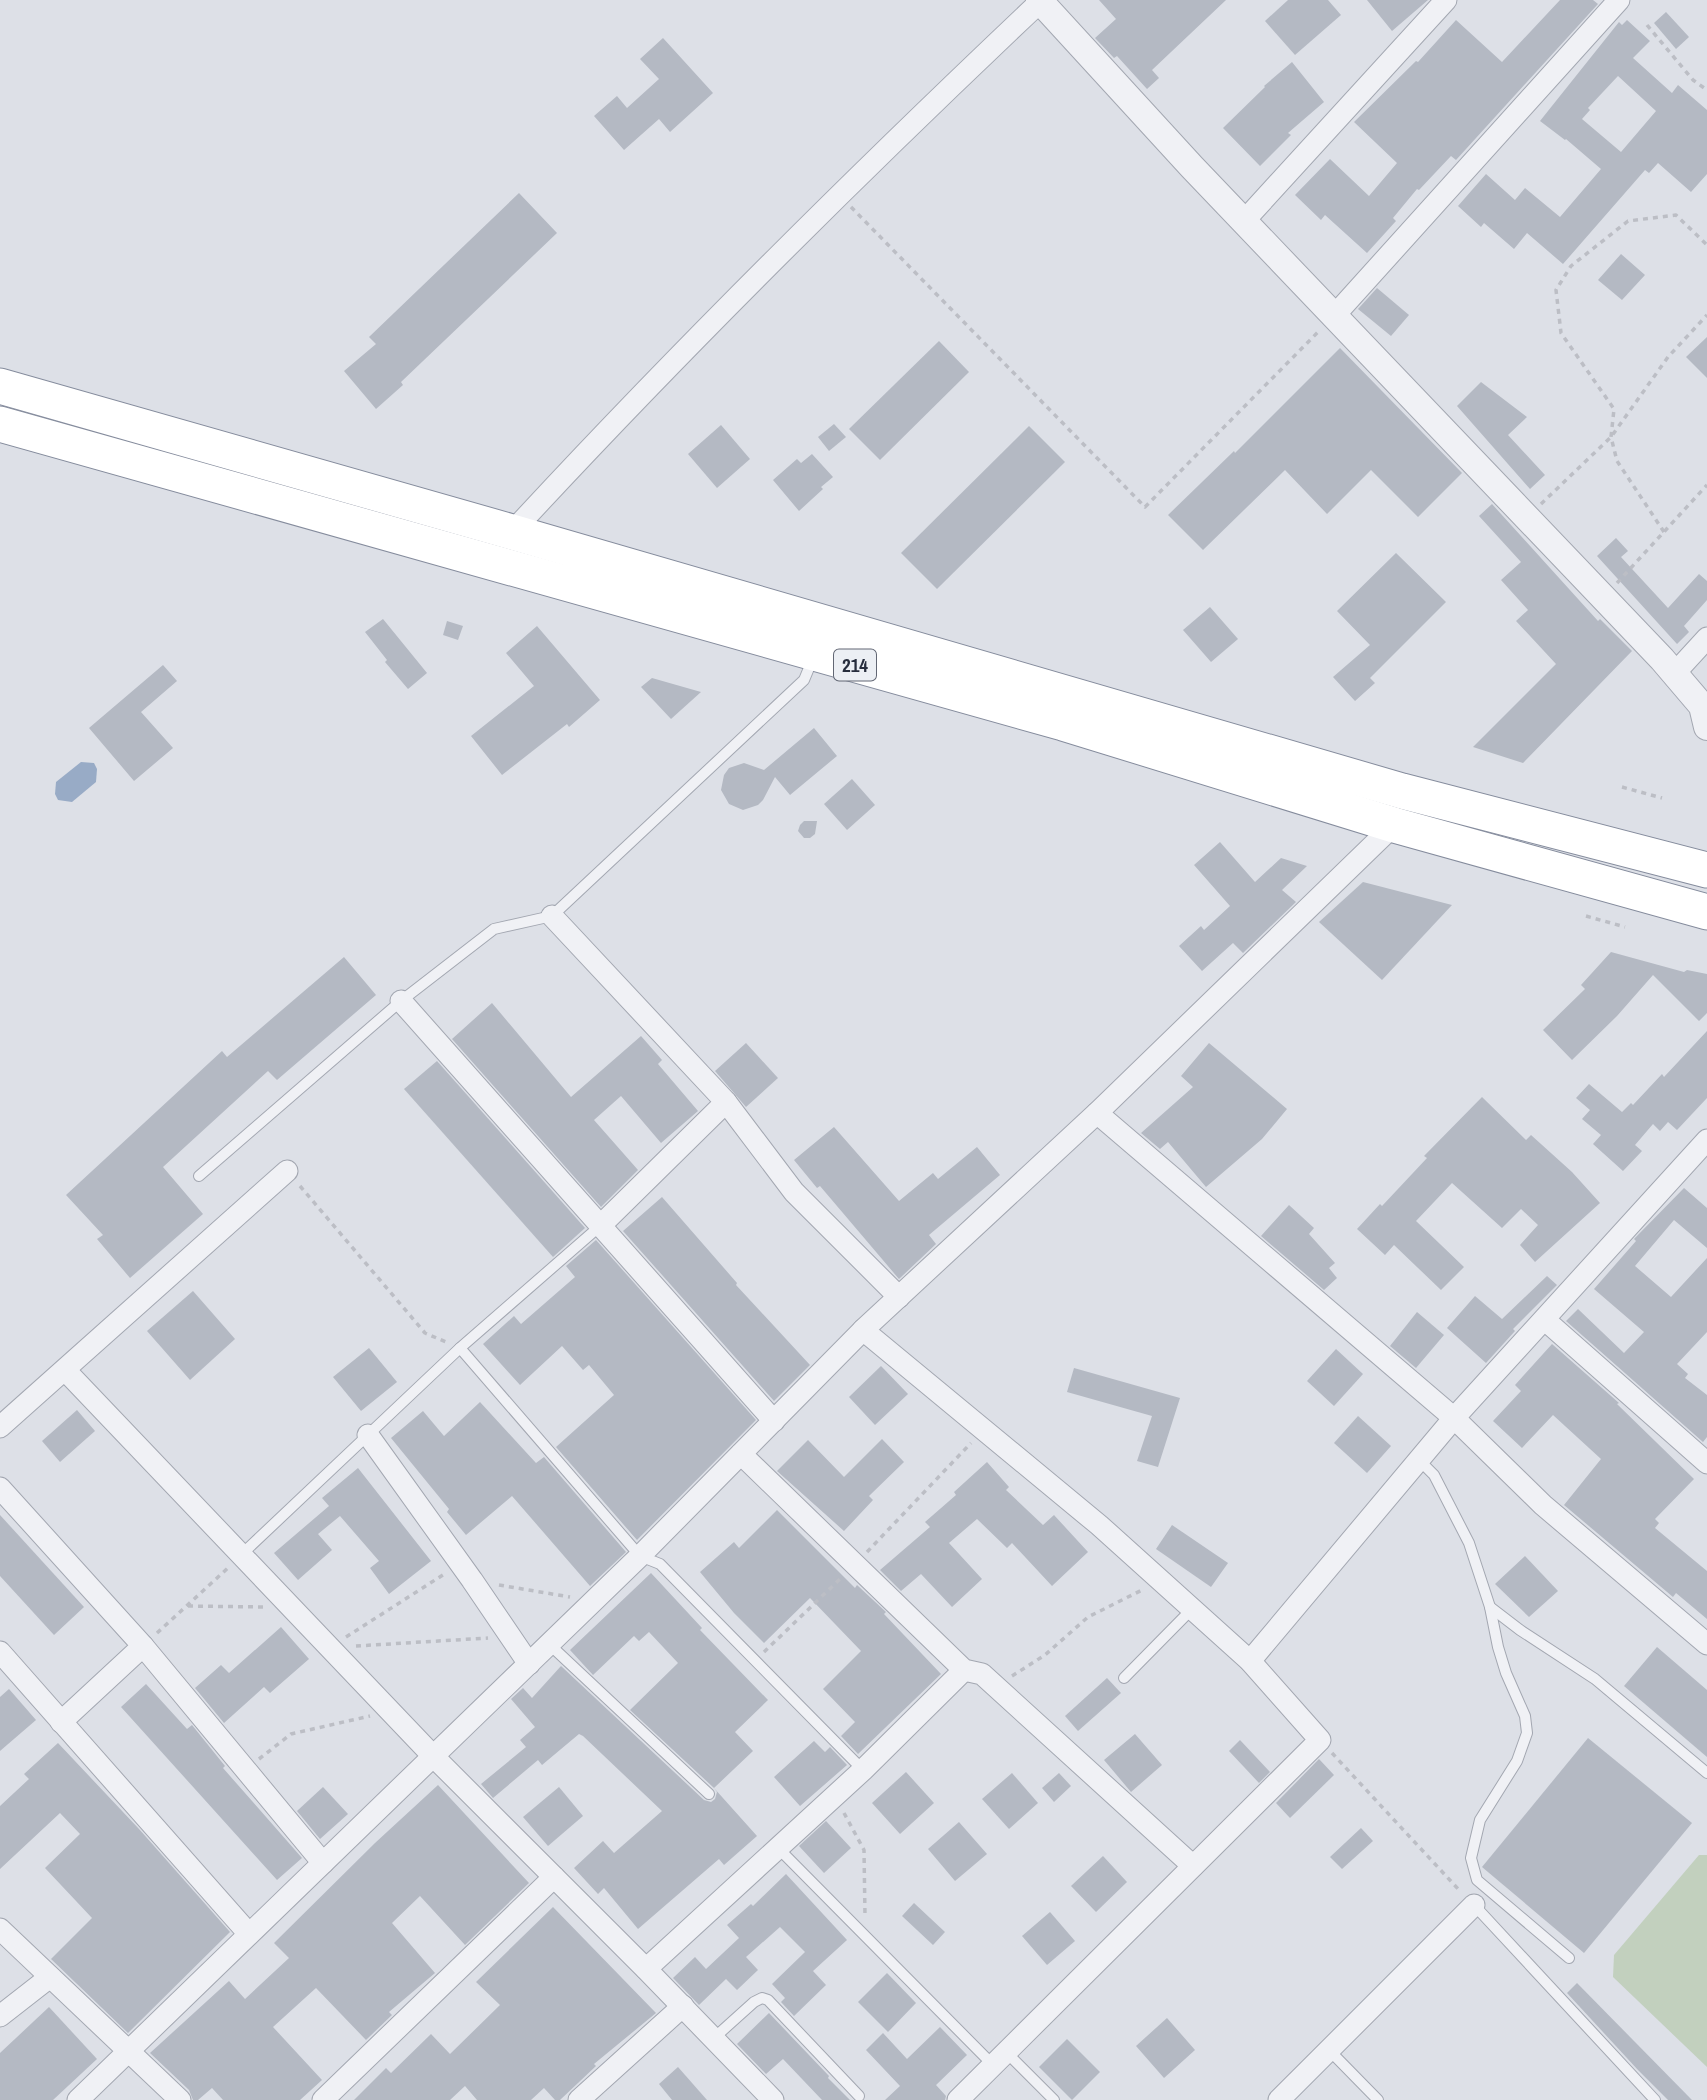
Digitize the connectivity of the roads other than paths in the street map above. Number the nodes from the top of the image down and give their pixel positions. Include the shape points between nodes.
1 (1446, 0) edge
2 (1619, 0) edge
3 (1041, 1) edge
4 (1244, 221) junction
5 (1334, 316) junction
6 (0, 386) edge
7 (0, 424) edge
8 (512, 532) junction
9 (1707, 638) edge
10 (816, 654) junction
11 (1674, 674) junction
12 (1707, 727) edge
13 (1394, 825) junction
14 (1691, 865) edge
15 (1664, 900) junction
16 (1707, 912) edge
17 (552, 916) junction
18 (401, 1001) junction
19 (726, 1102) junction
20 (1097, 1113) junction
21 (1707, 1140) edge
22 (287, 1171) road end
23 (198, 1176) dead end
24 (600, 1226) junction
25 (899, 1297) junction
26 (1545, 1320) junction
27 (863, 1330) junction
28 (460, 1348) junction
29 (65, 1370) junction
30 (1454, 1418) junction
31 (774, 1421) junction
32 (0, 1427) edge
33 (368, 1435) junction
34 (741, 1454) junction
35 (1419, 1460) junction
36 (1707, 1463) edge
37 (0, 1488) edge
38 (241, 1555) junction
39 (640, 1556) junction
40 (1490, 1606) junction
41 (1192, 1609) junction
42 (549, 1644) junction
43 (1707, 1644) edge
44 (143, 1646) junction
45 (0, 1652) edge
46 (1250, 1661) junction
47 (529, 1664) junction
48 (973, 1672) junction
49 (1124, 1678) dead end
50 (61, 1722) junction
51 (433, 1756) junction
52 (863, 1770) junction
53 (1707, 1773) edge
54 (709, 1794) dead end
55 (778, 1847) junction
56 (323, 1863) junction
57 (1193, 1866) junction
58 (554, 1877) junction
59 (1474, 1905) joint
60 (0, 1929) edge
61 (249, 1934) junction
62 (1569, 1958) dead end
63 (646, 1969) junction
64 (50, 1977) junction
65 (683, 2006) junction
66 (0, 2016) edge
67 (714, 2038) junction
68 (1329, 2050) junction
69 (127, 2051) junction
70 (1000, 2058) junction
71 (859, 2096) dead end
72 (78, 2100) edge
73 (180, 2100) edge
74 (324, 2100) edge
75 (579, 2100) edge
76 (773, 2100) edge
77 (958, 2100) edge
78 (1054, 2100) edge
79 (1279, 2100) edge
80 (1378, 2100) edge
81 (1655, 2100) edge

1 - 4 street
2 - 5 street
3 - 4 street
3 - 8 street via 619,416
4 - 5 street
5 - 11 street
6 - 8 highway, 214
7 - 10 highway, 214
8 - 14 highway, 214 via 1402,791
9 - 11 street
10 - 13 highway, 214 via 1063,723
10 - 17 lane via 804,680
11 - 12 street via 1702,706
13 - 15 highway, 214
13 - 20 street
14 - 15 highway
15 - 16 highway, 214
17 - 18 lane via 494,929
17 - 19 street
18 - 23 lane
18 - 24 street
19 - 24 street
19 - 25 street via 794,1192
20 - 25 street
20 - 30 street
21 - 26 street
22 - 29 street
24 - 28 lane
24 - 31 street
25 - 27 street
26 - 30 street
26 - 36 street
27 - 31 street
27 - 41 street via 1099,1525
28 - 33 lane
28 - 39 lane
29 - 32 street
29 - 38 street
30 - 35 street
30 - 43 street via 1543,1505
31 - 34 street
33 - 38 lane
33 - 47 street
34 - 39 street
34 - 48 street
35 - 40 lane via 1434,1475 1469,1543
35 - 46 street
37 - 44 street
38 - 51 street
39 - 42 street
39 - 52 lane via 660,1564
40 - 53 lane via 1595,1679
40 - 62 lane via 1498,1647 1525,1716 1527,1733 1517,1761 1480,1819 1471,1857 1477,1880
41 - 46 street
41 - 49 lane
42 - 47 street
42 - 54 lane
44 - 50 street
44 - 56 street
45 - 50 street
46 - 57 street via 1320,1740
47 - 51 street
48 - 52 street
48 - 57 street
50 - 61 street
51 - 56 street
51 - 58 street
52 - 55 street
55 - 63 street
55 - 70 lane via 866,1937
56 - 61 street
57 - 70 street
58 - 63 street
58 - 74 street
59 - 68 street
59 - 81 lane
60 - 64 street
61 - 69 street
63 - 65 street
64 - 66 street
64 - 69 street
65 - 67 street
65 - 75 street
67 - 71 lane via 754,2001 768,2000
67 - 76 street
68 - 79 street
68 - 80 lane
69 - 72 street
69 - 73 street
70 - 77 street
70 - 78 lane

